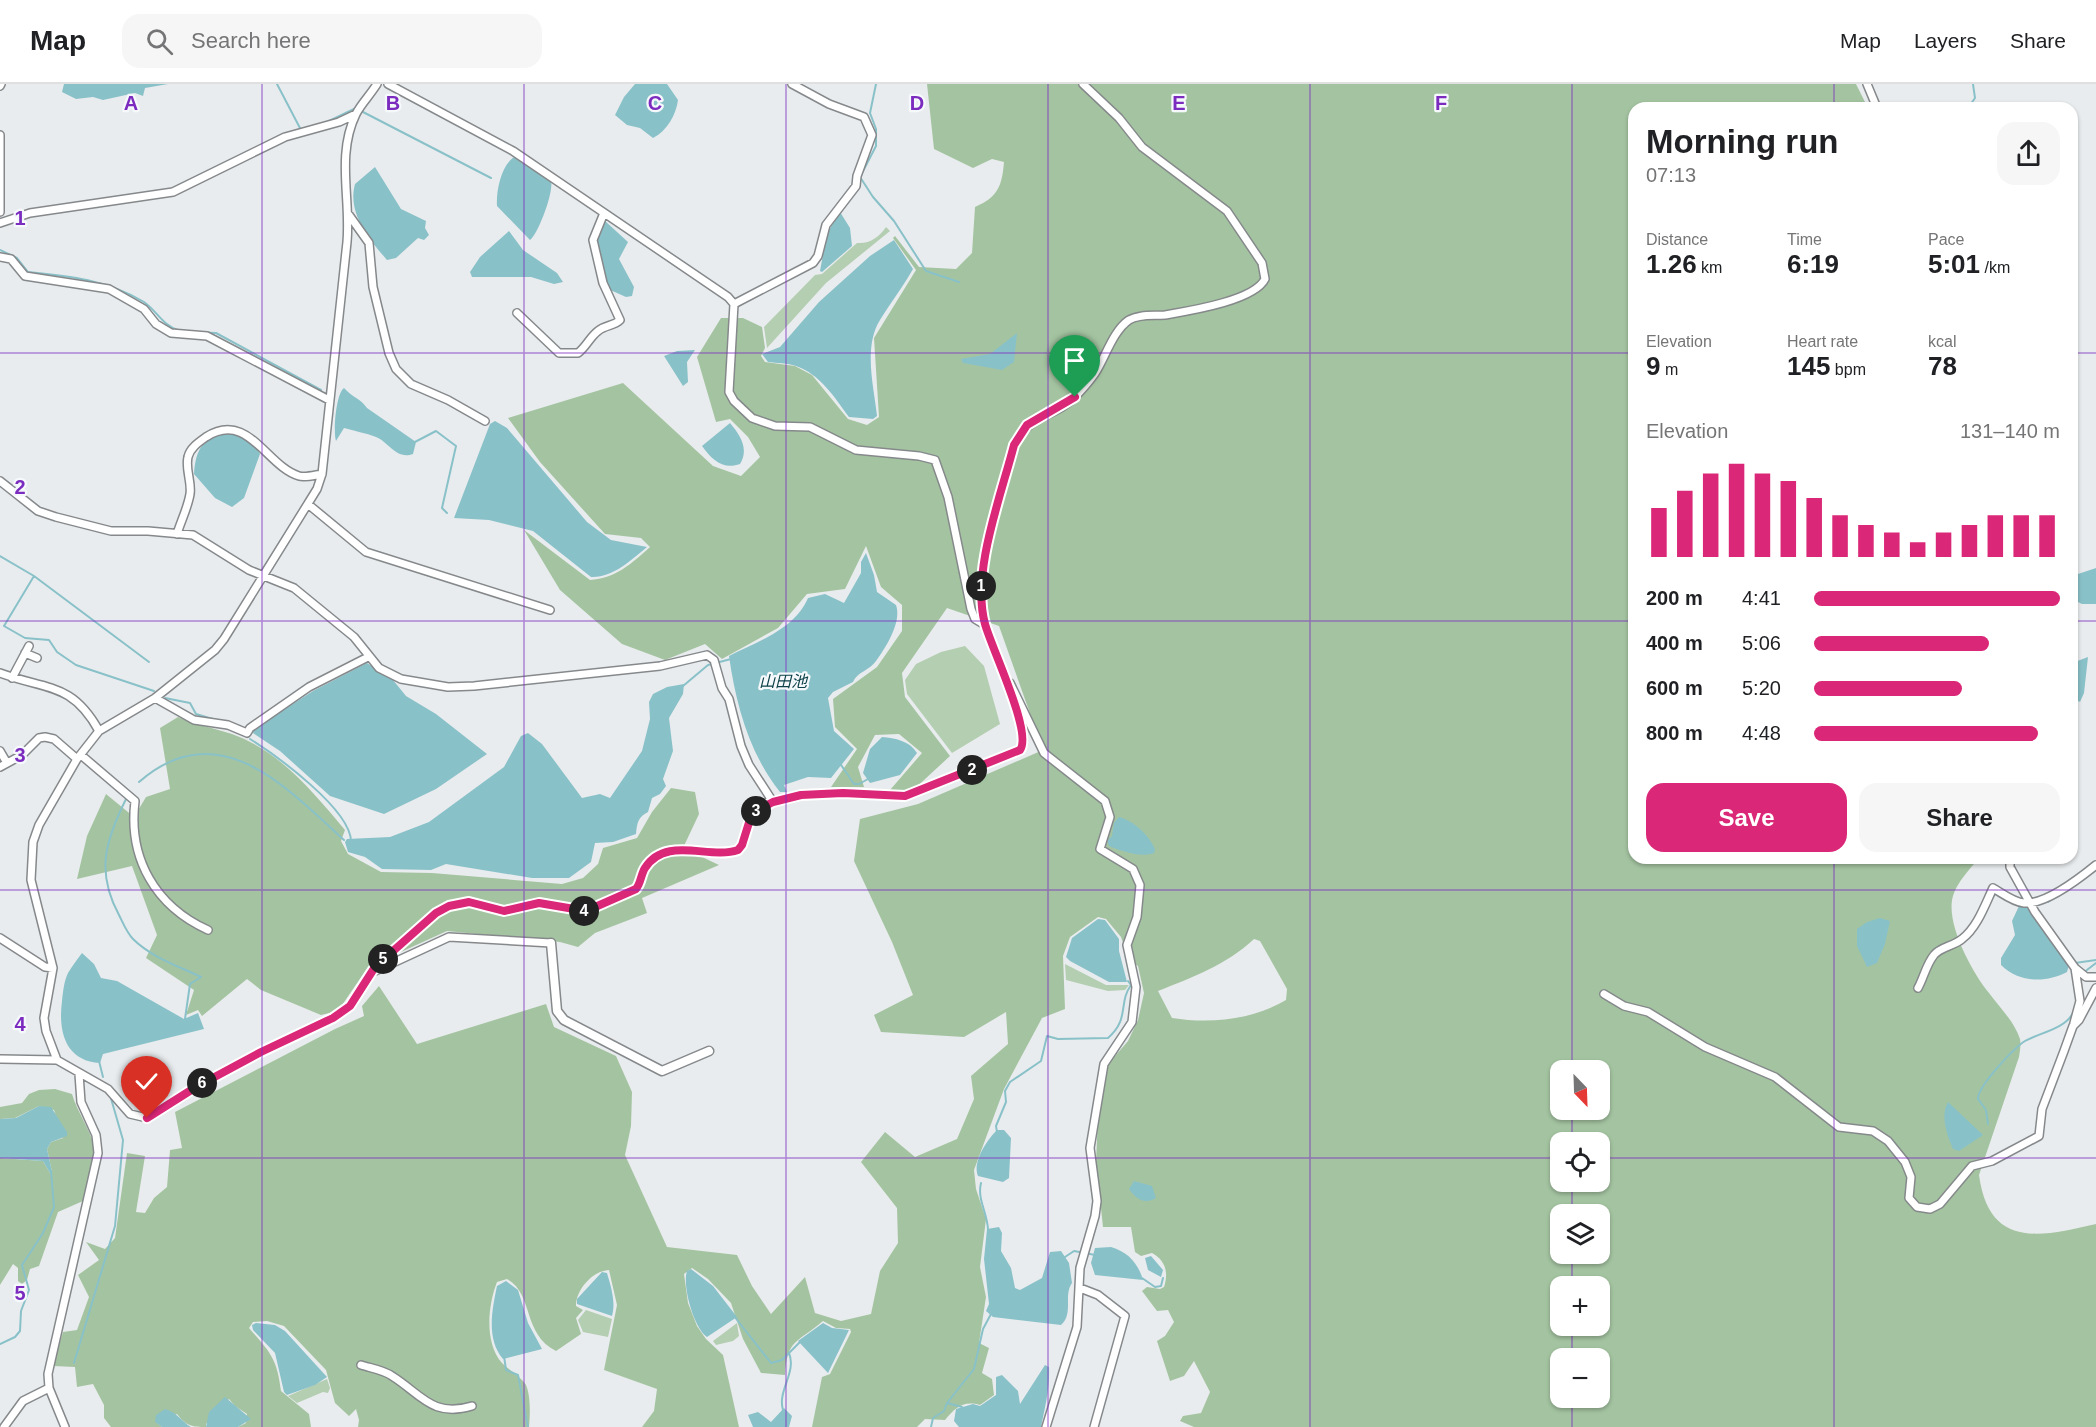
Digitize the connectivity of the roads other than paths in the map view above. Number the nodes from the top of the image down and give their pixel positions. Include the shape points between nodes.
1 (377, 84) edge
2 (388, 84) edge
3 (792, 84) edge
4 (1083, 84) edge
5 (1867, 84) edge
6 (1874, 102) edge
7 (356, 114) junction
8 (0, 135) edge
9 (0, 212) edge
10 (604, 213) junction
11 (349, 215) junction
12 (0, 223) edge
13 (0, 257) edge
14 (734, 304) junction
15 (517, 313) dead end
16 (329, 400) junction
17 (485, 421) dead end
18 (322, 474) junction
19 (0, 481) edge
20 (309, 505) junction
21 (177, 534) junction
22 (262, 577) junction
23 (550, 610) dead end
24 (985, 625) junction
25 (368, 657) junction
26 (37, 658) dead end
27 (0, 673) edge
28 (1004, 674) junction
29 (12, 678) junction
30 (155, 698) junction
31 (99, 731) junction
32 (0, 751) edge
33 (79, 757) junction
34 (7, 763) junction
35 (0, 767) edge
36 (773, 802) junction
37 (2010, 864) edge
38 (2096, 865) edge
39 (2030, 902) junction
40 (208, 930) dead end
41 (0, 938) edge
42 (551, 944) joint
43 (53, 968) junction
44 (2075, 968) junction
45 (368, 974) junction
46 (2096, 977) edge
47 (1918, 988) dead end
48 (2096, 988) edge
49 (1604, 994) dead end
50 (2073, 1026) junction
51 (709, 1051) dead end
52 (0, 1059) edge
53 (57, 1060) junction
54 (79, 1074) junction
55 (1080, 1288) junction
56 (361, 1365) dead end
57 (49, 1388) junction
58 (472, 1406) dead end
59 (4, 1427) edge
60 (65, 1427) edge
61 (1046, 1427) edge
62 (1094, 1427) edge

1 - 7 street
2 - 10 street via 513,151
3 - 14 street via 829,105 864,117 871,128 871,141 856,186 826,225 813,263
4 - 24 street via 1119,118 1142,147 1227,211 1262,263 1265,279 1240,297 1129,320 1075,397 1021,431 1014,445 982,573
5 - 6 street
7 - 11 street via 345,153
7 - 12 street via 285,138 173,192 30,213
8 - 9 street
10 - 14 street via 705,279
10 - 15 street via 593,240 603,283 620,320 596,332 578,353 567,354 559,353
11 - 16 street
11 - 17 street via 369,243 373,287 396,369 411,384
13 - 16 street via 10,260 25,276 109,289 144,309 156,324 171,333 207,336
14 - 24 street via 729,392 746,415 775,426 810,427 856,450 935,460 948,497 971,609 975,619
16 - 18 street
18 - 20 street
18 - 21 street via 301,477 270,459 254,438 238,432 223,431 209,436 194,447 188,458 190,493
19 - 21 street via 39,511 56,517 111,531
20 - 22 street
20 - 23 street via 366,552
21 - 22 street via 193,535
22 - 25 street via 294,588 350,633
22 - 30 street via 215,650
24 - 28 street
25 - 30 street via 309,687 247,733 228,725 194,720
25 - 36 street via 379,668 401,679 448,687 660,666 707,655 715,662 749,765
26 - 29 street via 27,649
27 - 29 street
28 - 36 street via 1024,738 1020,750 905,796 822,793
28 - 55 street via 1044,753 1105,801 1110,817 1100,849 1132,869 1140,885 1137,917 1127,945 1136,987 1132,1022 1104,1064 1090,1148 1096,1209 1080,1268
29 - 31 street via 65,692 81,705
30 - 31 street
31 - 33 street
32 - 34 street
33 - 34 street via 45,737
33 - 40 street via 135,801 132,827 145,870 160,894 191,922
33 - 43 street via 39,825 30,859 31,880
34 - 35 street
36 - 45 street via 752,813 738,850 716,854 679,849 669,852 646,867 636,889 586,911 539,903 504,911 469,902 449,906 418,928
37 - 39 street
38 - 39 street via 2067,886
39 - 44 street
39 - 47 street via 2016,901 1993,888 1968,934 1936,952
41 - 43 street via 45,967
42 - 45 street via 449,937
42 - 51 street via 557,1011 564,1020 662,1071
43 - 53 street via 44,1018
44 - 46 street
44 - 50 street via 2080,1000
45 - 54 street via 350,1006 333,1018 242,1062 147,1118 130,1114 108,1089
48 - 50 street
49 - 50 street via 1624,1006 1648,1012 1705,1047 1775,1077 1839,1127 1873,1131 1905,1161 1911,1177 1909,1198 1922,1209 1941,1204 1972,1166 1992,1161 2039,1136 2042,1109
52 - 53 street
53 - 54 street
54 - 57 street via 81,1102 96,1135 98,1153 52,1352
55 - 61 street via 1077,1327
55 - 62 street via 1098,1295 1125,1316
56 - 58 street via 392,1375 425,1402 443,1409
57 - 59 street via 23,1401
57 - 60 street

